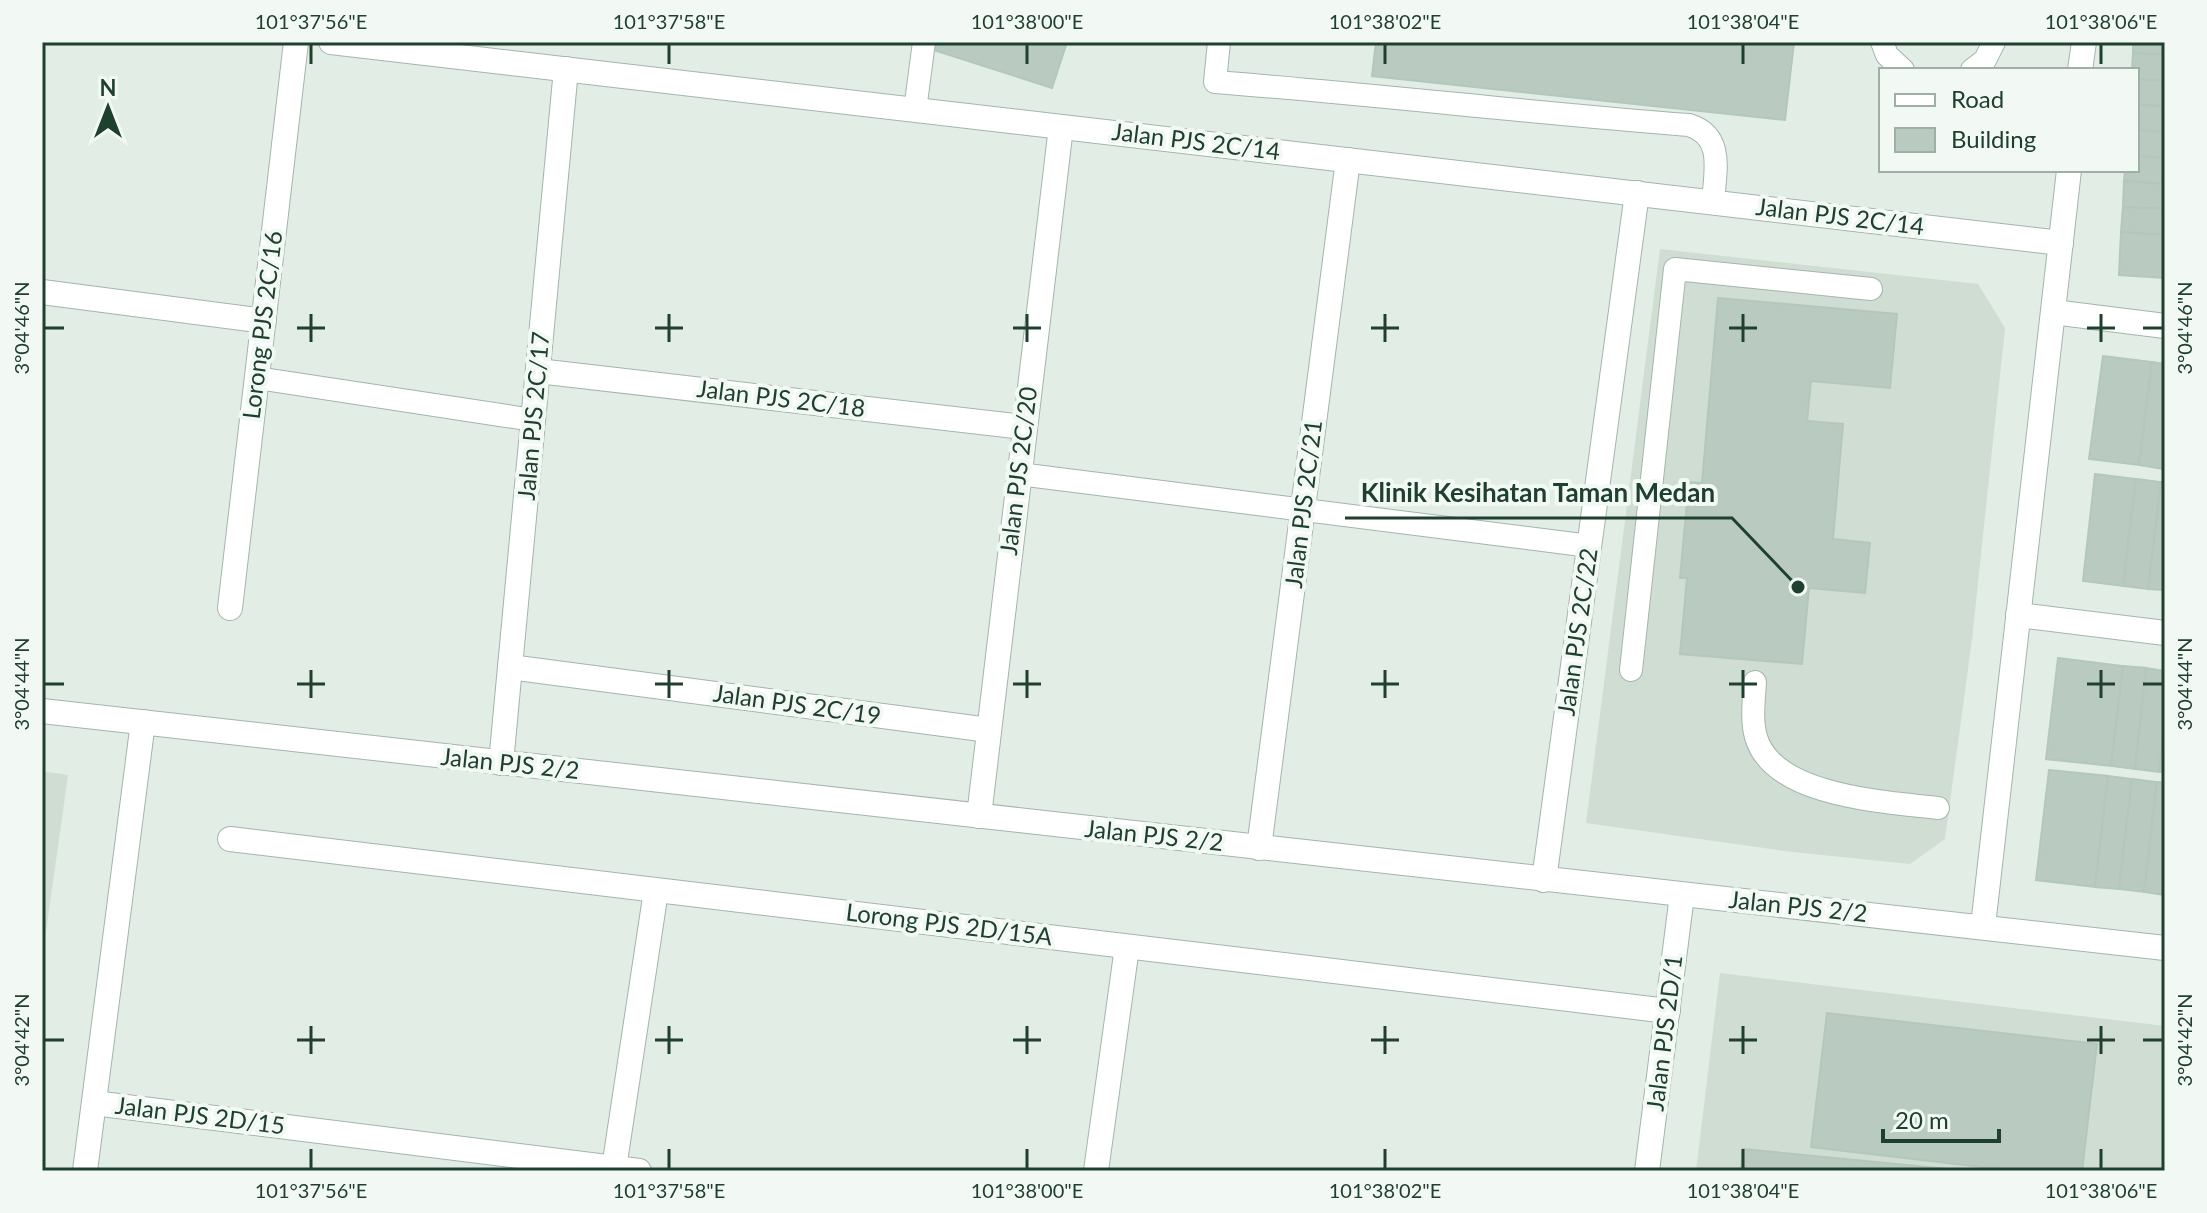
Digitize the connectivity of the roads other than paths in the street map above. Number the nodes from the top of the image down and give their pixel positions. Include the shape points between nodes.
1 (296, 42) edge
2 (331, 42) edge
3 (924, 42) edge
4 (1219, 42) edge
5 (1882, 42) edge
6 (1994, 42) edge
7 (2084, 42) edge
8 (481, 51) edge
9 (1901, 68) edge
10 (1975, 68) edge
11 (2080, 68) edge
12 (566, 69) junction
13 (915, 110) junction
14 (1061, 127) junction
15 (1348, 160) junction
16 (2069, 172) edge
17 (1637, 193) junction
18 (1713, 202) junction
19 (2061, 243) junction
20 (1871, 289) dead end
21 (42, 292) edge
22 (2053, 312) junction
23 (264, 321) junction
24 (2165, 326) edge
25 (538, 371) junction
26 (257, 378) junction
27 (533, 420) junction
28 (1024, 427) junction
29 (1019, 474) junction
30 (1303, 510) junction
31 (1590, 546) junction
32 (230, 608) dead end
33 (2018, 615) junction
34 (2165, 633) edge
35 (510, 667) junction
36 (1631, 670) dead end
37 (1755, 682) dead end
38 (42, 711) edge
39 (143, 722) junction
40 (989, 730) junction
41 (501, 763) junction
42 (1938, 808) dead end
43 (979, 816) junction
44 (230, 839) dead end
45 (1259, 848) junction
46 (1544, 880) junction
47 (656, 891) junction
48 (1682, 895) junction
49 (1983, 926) junction
50 (1127, 947) junction
51 (2165, 948) edge
52 (1668, 1011) junction
53 (94, 1103) junction
54 (614, 1168) junction
55 (85, 1171) edge
56 (639, 1171) edge
57 (1096, 1171) edge
58 (1647, 1171) edge

1 - 23 street, Lorong PJS 2C/16
2 - 8 street, Jalan PJS 2C/14
3 - 13 lane
4 - 18 lane via 1215,82 1700,128 1715,145
5 - 9 lane
6 - 10 lane
7 - 11 street
8 - 12 street, Jalan PJS 2C/14
12 - 13 street, Jalan PJS 2C/14
12 - 25 street, Jalan PJS 2C/17
13 - 14 street, Jalan PJS 2C/14
14 - 15 street, Jalan PJS 2C/14
14 - 28 street, Jalan PJS 2C/20
15 - 17 street, Jalan PJS 2C/14
15 - 30 street, Jalan PJS 2C/21
16 - 19 street
17 - 18 street, Jalan PJS 2C/14
17 - 31 street, Jalan PJS 2C/22
18 - 19 street, Jalan PJS 2C/14
19 - 22 street
20 - 36 lane via 1675,269
21 - 23 street
22 - 24 street
22 - 33 street
23 - 26 street, Lorong PJS 2C/16
25 - 27 street, Jalan PJS 2C/17
25 - 28 street, Jalan PJS 2C/18
26 - 27 lane
26 - 32 street, Lorong PJS 2C/16
27 - 35 street, Jalan PJS 2C/17
28 - 29 street, Jalan PJS 2C/20
29 - 30 lane
29 - 40 street, Jalan PJS 2C/20
30 - 31 lane
30 - 45 street, Jalan PJS 2C/21
31 - 46 street, Jalan PJS 2C/22
33 - 34 street
33 - 49 street
35 - 40 street, Jalan PJS 2C/19
35 - 41 street, Jalan PJS 2C/17
37 - 42 lane via 1756,738 1765,756 1794,778 1843,796
38 - 39 street, Jalan PJS 2/2
39 - 41 street, Jalan PJS 2/2
39 - 53 street
40 - 43 street, Jalan PJS 2C/20
41 - 43 street, Jalan PJS 2/2
43 - 45 street, Jalan PJS 2/2
44 - 47 street, Lorong PJS 2D/15A
45 - 46 street, Jalan PJS 2/2
46 - 48 street, Jalan PJS 2/2
47 - 50 street, Lorong PJS 2D/15A
47 - 54 street
48 - 49 street, Jalan PJS 2/2
48 - 52 street, Jalan PJS 2D/1
49 - 51 street, Jalan PJS 2/2
50 - 52 street, Lorong PJS 2D/15A
50 - 57 street
52 - 58 street, Jalan PJS 2D/1
53 - 54 street, Jalan PJS 2D/15
53 - 55 street
54 - 56 street, Jalan PJS 2D/15

